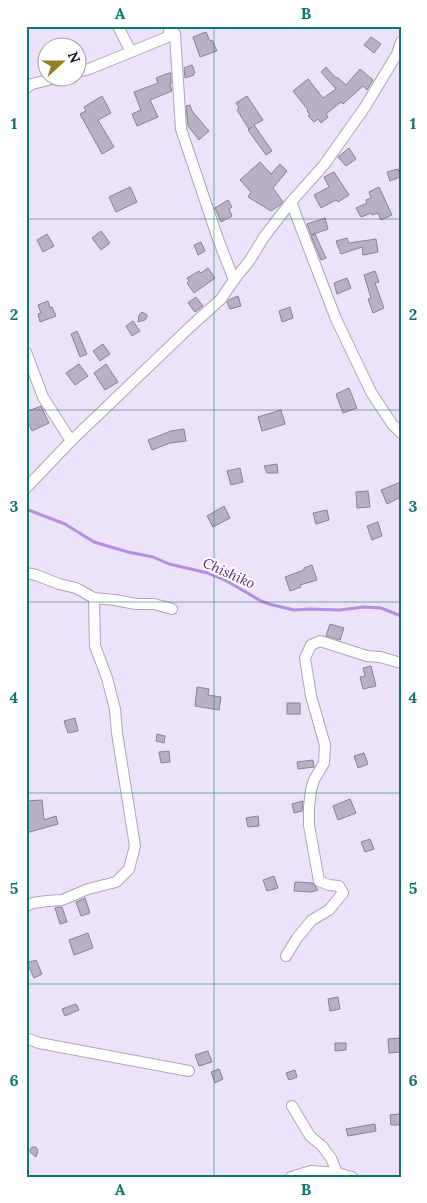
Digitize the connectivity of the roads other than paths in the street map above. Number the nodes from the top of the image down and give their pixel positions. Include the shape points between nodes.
1 (118, 26) edge
2 (173, 30) edge
3 (401, 42) edge
4 (131, 52) junction
5 (88, 68) edge
6 (38, 82) edge
7 (26, 88) edge
8 (291, 202) junction
9 (234, 280) junction
10 (26, 352) edge
11 (401, 433) edge
12 (71, 440) junction
13 (26, 488) edge
14 (26, 573) edge
15 (94, 598) junction
16 (172, 609) dead end
17 (401, 664) edge
18 (26, 906) edge
19 (286, 956) dead end
20 (26, 1038) edge
21 (189, 1071) dead end
22 (292, 1106) dead end
23 (337, 1173) junction
24 (291, 1177) edge
25 (352, 1177) edge

1 - 4 street
2 - 4 street
2 - 9 street via 181,129
3 - 8 street via 365,107 324,165
4 - 5 street
6 - 7 street
8 - 9 street
8 - 11 street via 336,319 371,392
9 - 12 street via 221,299
10 - 12 street via 43,397
12 - 13 street
14 - 15 street via 76,588
15 - 16 street
15 - 18 street via 95,646 115,709 135,846 129,869 116,882 62,900
17 - 19 street via 320,640 311,645 305,658 311,696 325,745 324,764 311,790 309,825 319,881 340,886 343,893 329,910 312,920
20 - 21 street
22 - 23 street via 310,1136 331,1158
23 - 24 street via 311,1171
23 - 25 street

